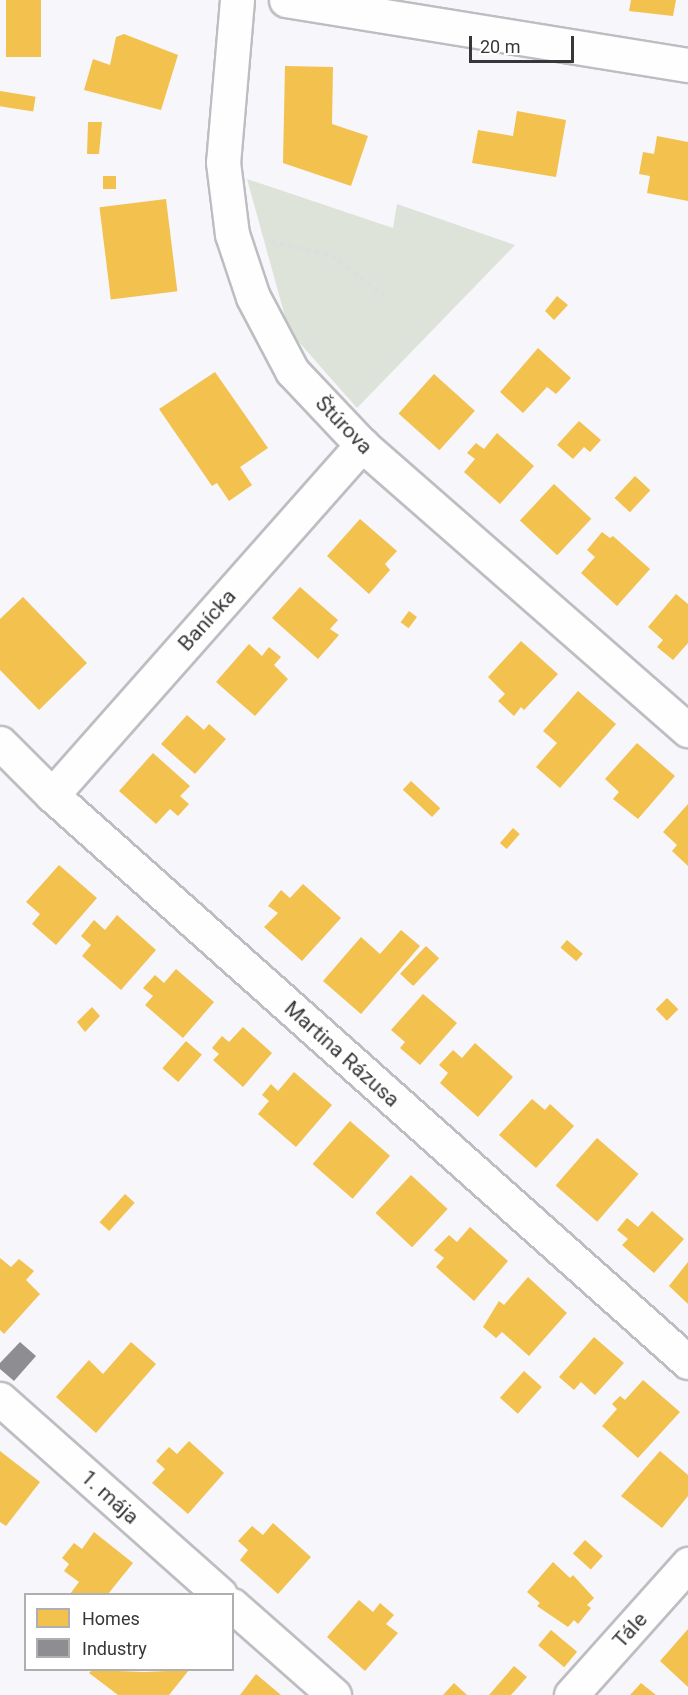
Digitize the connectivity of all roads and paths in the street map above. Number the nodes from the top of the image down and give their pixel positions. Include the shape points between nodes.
1 (237, 0) edge
2 (286, 0) edge
3 (688, 65) edge
4 (232, 234) junction
5 (386, 298) dead end
6 (362, 445) junction
7 (688, 730) edge
8 (0, 743) edge
9 (52, 795) junction
10 (688, 1362) edge
11 (0, 1399) edge
12 (688, 1564) edge
13 (219, 1593) edge
14 (234, 1607) edge
15 (334, 1695) edge
16 (571, 1695) edge

1 - 4 street, Štúrova via 223,162
2 - 3 street
4 - 5 path via 332,255
4 - 6 street, Štúrova via 253,297 292,371
6 - 7 street, Štúrova
6 - 9 street, Banícka
8 - 9 street, Martina Rázusa
9 - 10 street, Martina Rázusa
11 - 13 street, 1. mája
12 - 16 street, Tále
14 - 15 street

